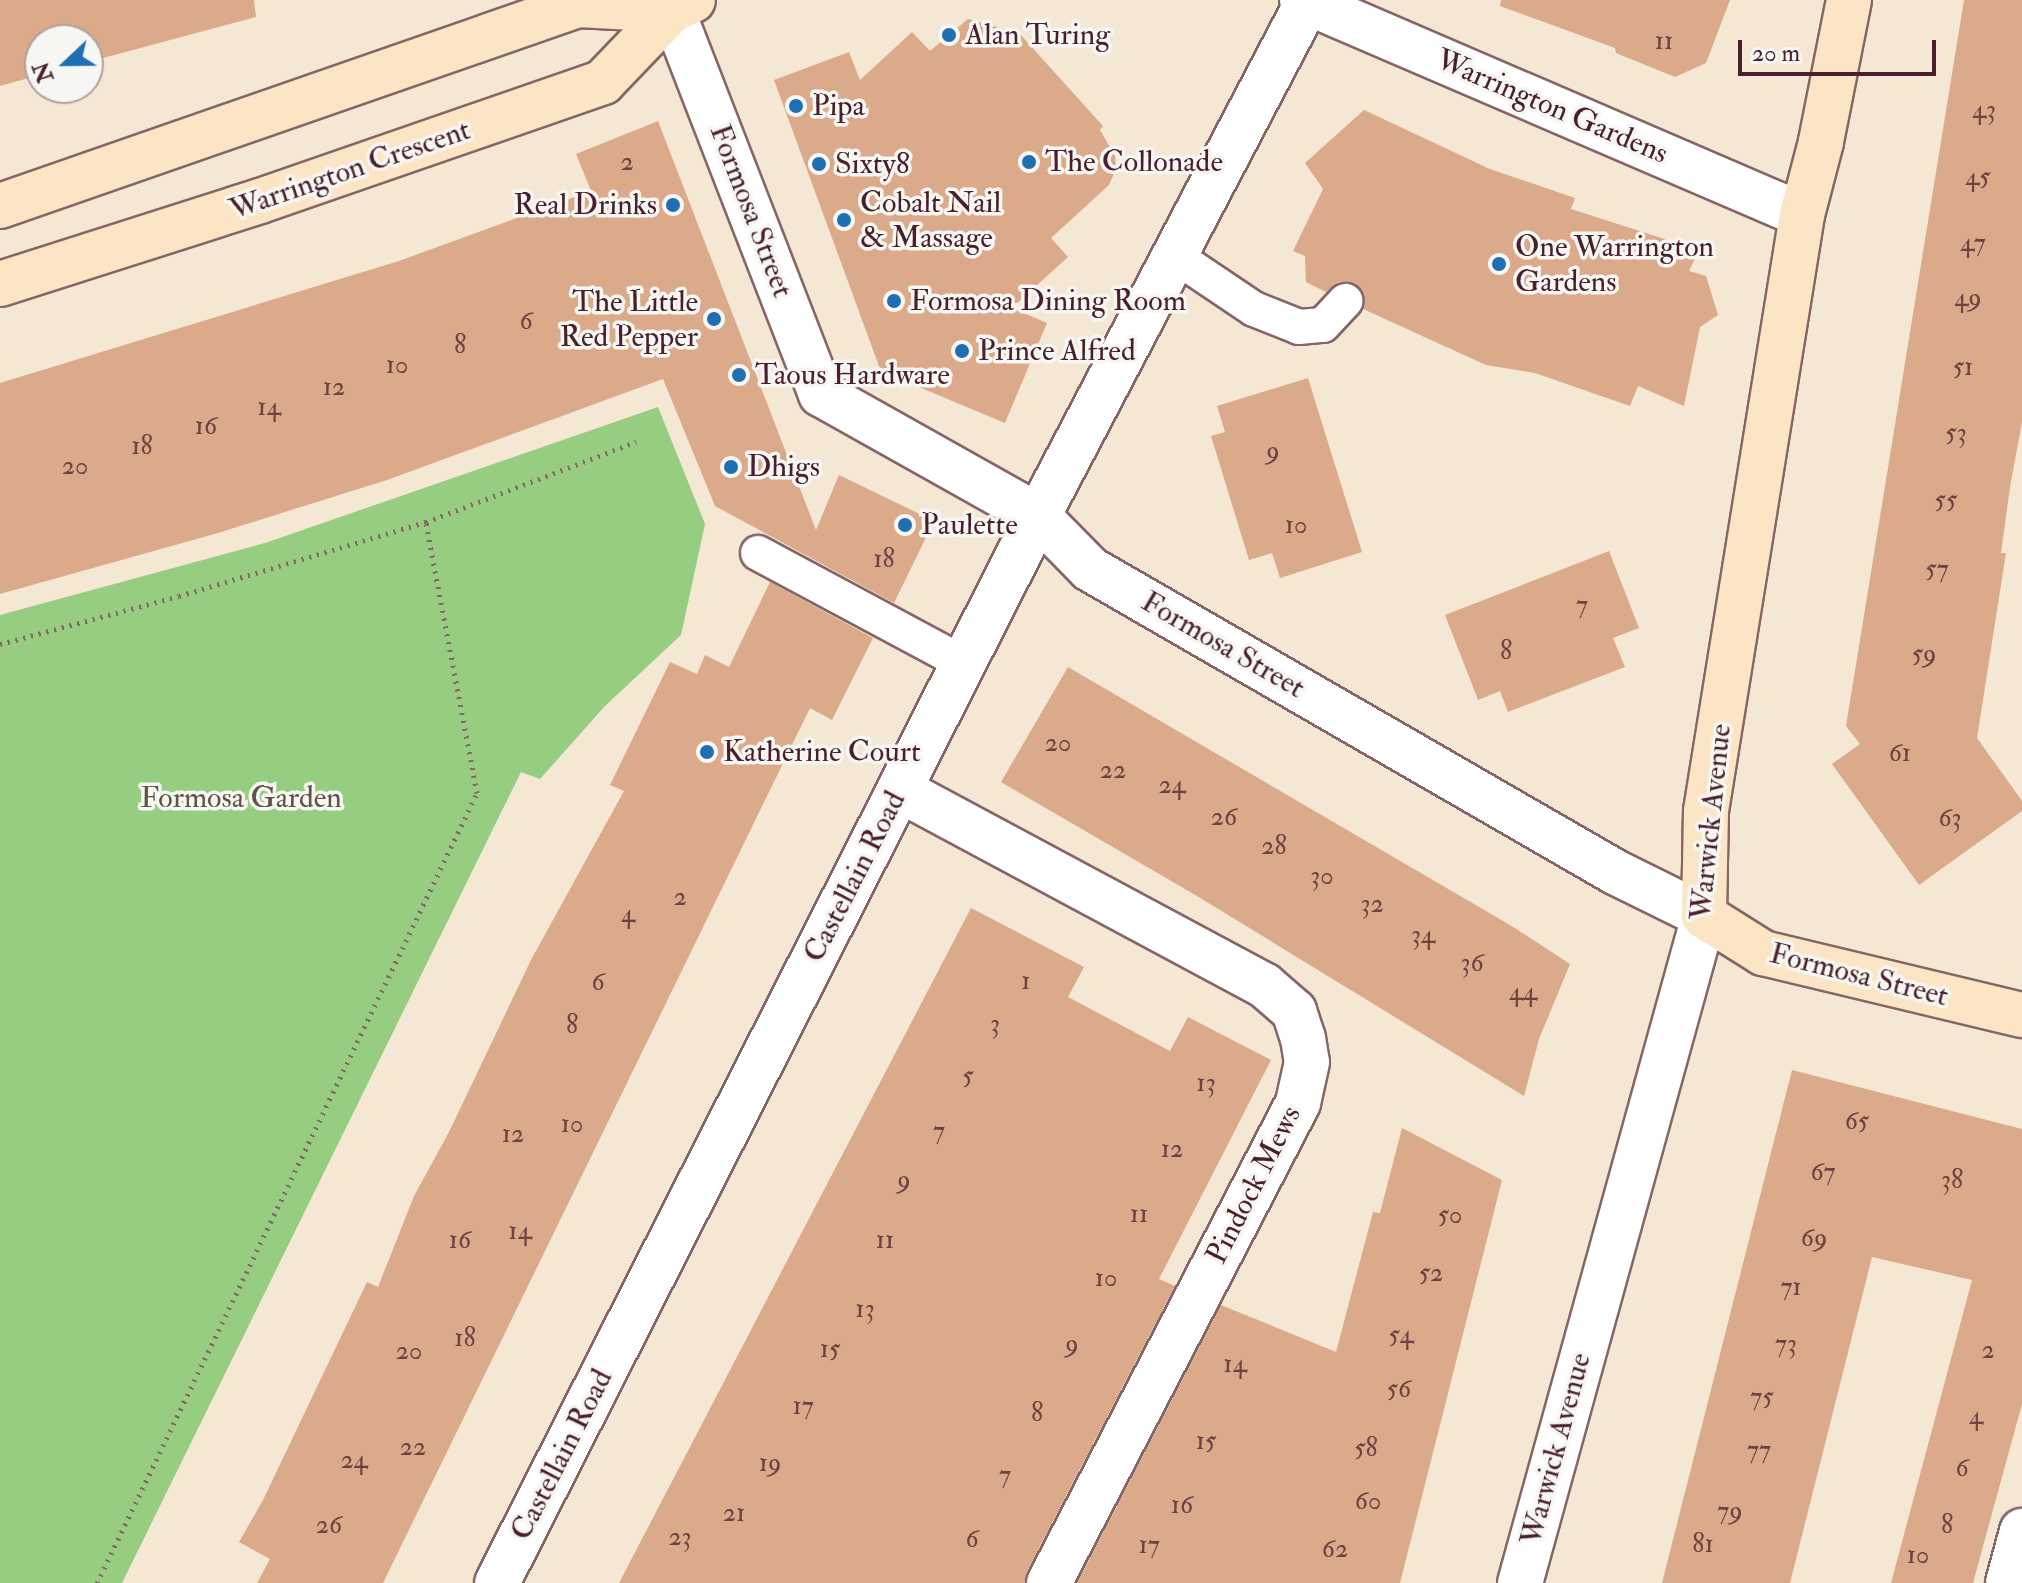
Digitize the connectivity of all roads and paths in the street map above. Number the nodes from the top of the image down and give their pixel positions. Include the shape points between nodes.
1 (1849, 0) edge
2 (1304, 1) edge
3 (682, 5) edge
4 (0, 206) edge
5 (1802, 215) junction
6 (1175, 256) junction
7 (0, 284) edge
8 (1345, 301) dead end
9 (636, 442) dead end
10 (1038, 516) junction
11 (426, 522) junction
12 (758, 553) dead end
13 (0, 644) edge
14 (963, 663) junction
15 (900, 790) junction
16 (1704, 916) junction
17 (2022, 1015) edge
18 (2022, 1531) edge
19 (97, 1583) edge
20 (497, 1583) edge
21 (1049, 1583) edge
22 (1520, 1583) edge
23 (2008, 1583) edge

1 - 5 street, Warwick Avenue
2 - 5 street, Warrington Gardens
2 - 6 street, Castellain Road
3 - 4 street via 578,5
3 - 7 street, Warrington Crescent via 603,82
3 - 10 street, Formosa Street via 821,394
5 - 16 street, Warwick Avenue via 1706,811
6 - 8 lane via 1254,309 1299,327 1323,325
6 - 10 street, Castellain Road
9 - 11 path
10 - 14 street, Castellain Road
10 - 16 street, Formosa Street via 1090,569 1615,872
11 - 13 path
11 - 19 path via 477,793
12 - 14 lane
14 - 15 street, Castellain Road
15 - 20 street, Castellain Road
15 - 21 street, Pindock Mews via 1264,985 1294,1011 1303,1038 1307,1062 1298,1103
16 - 17 street, Formosa Street via 1763,953
16 - 22 street, Warwick Avenue
18 - 23 street

